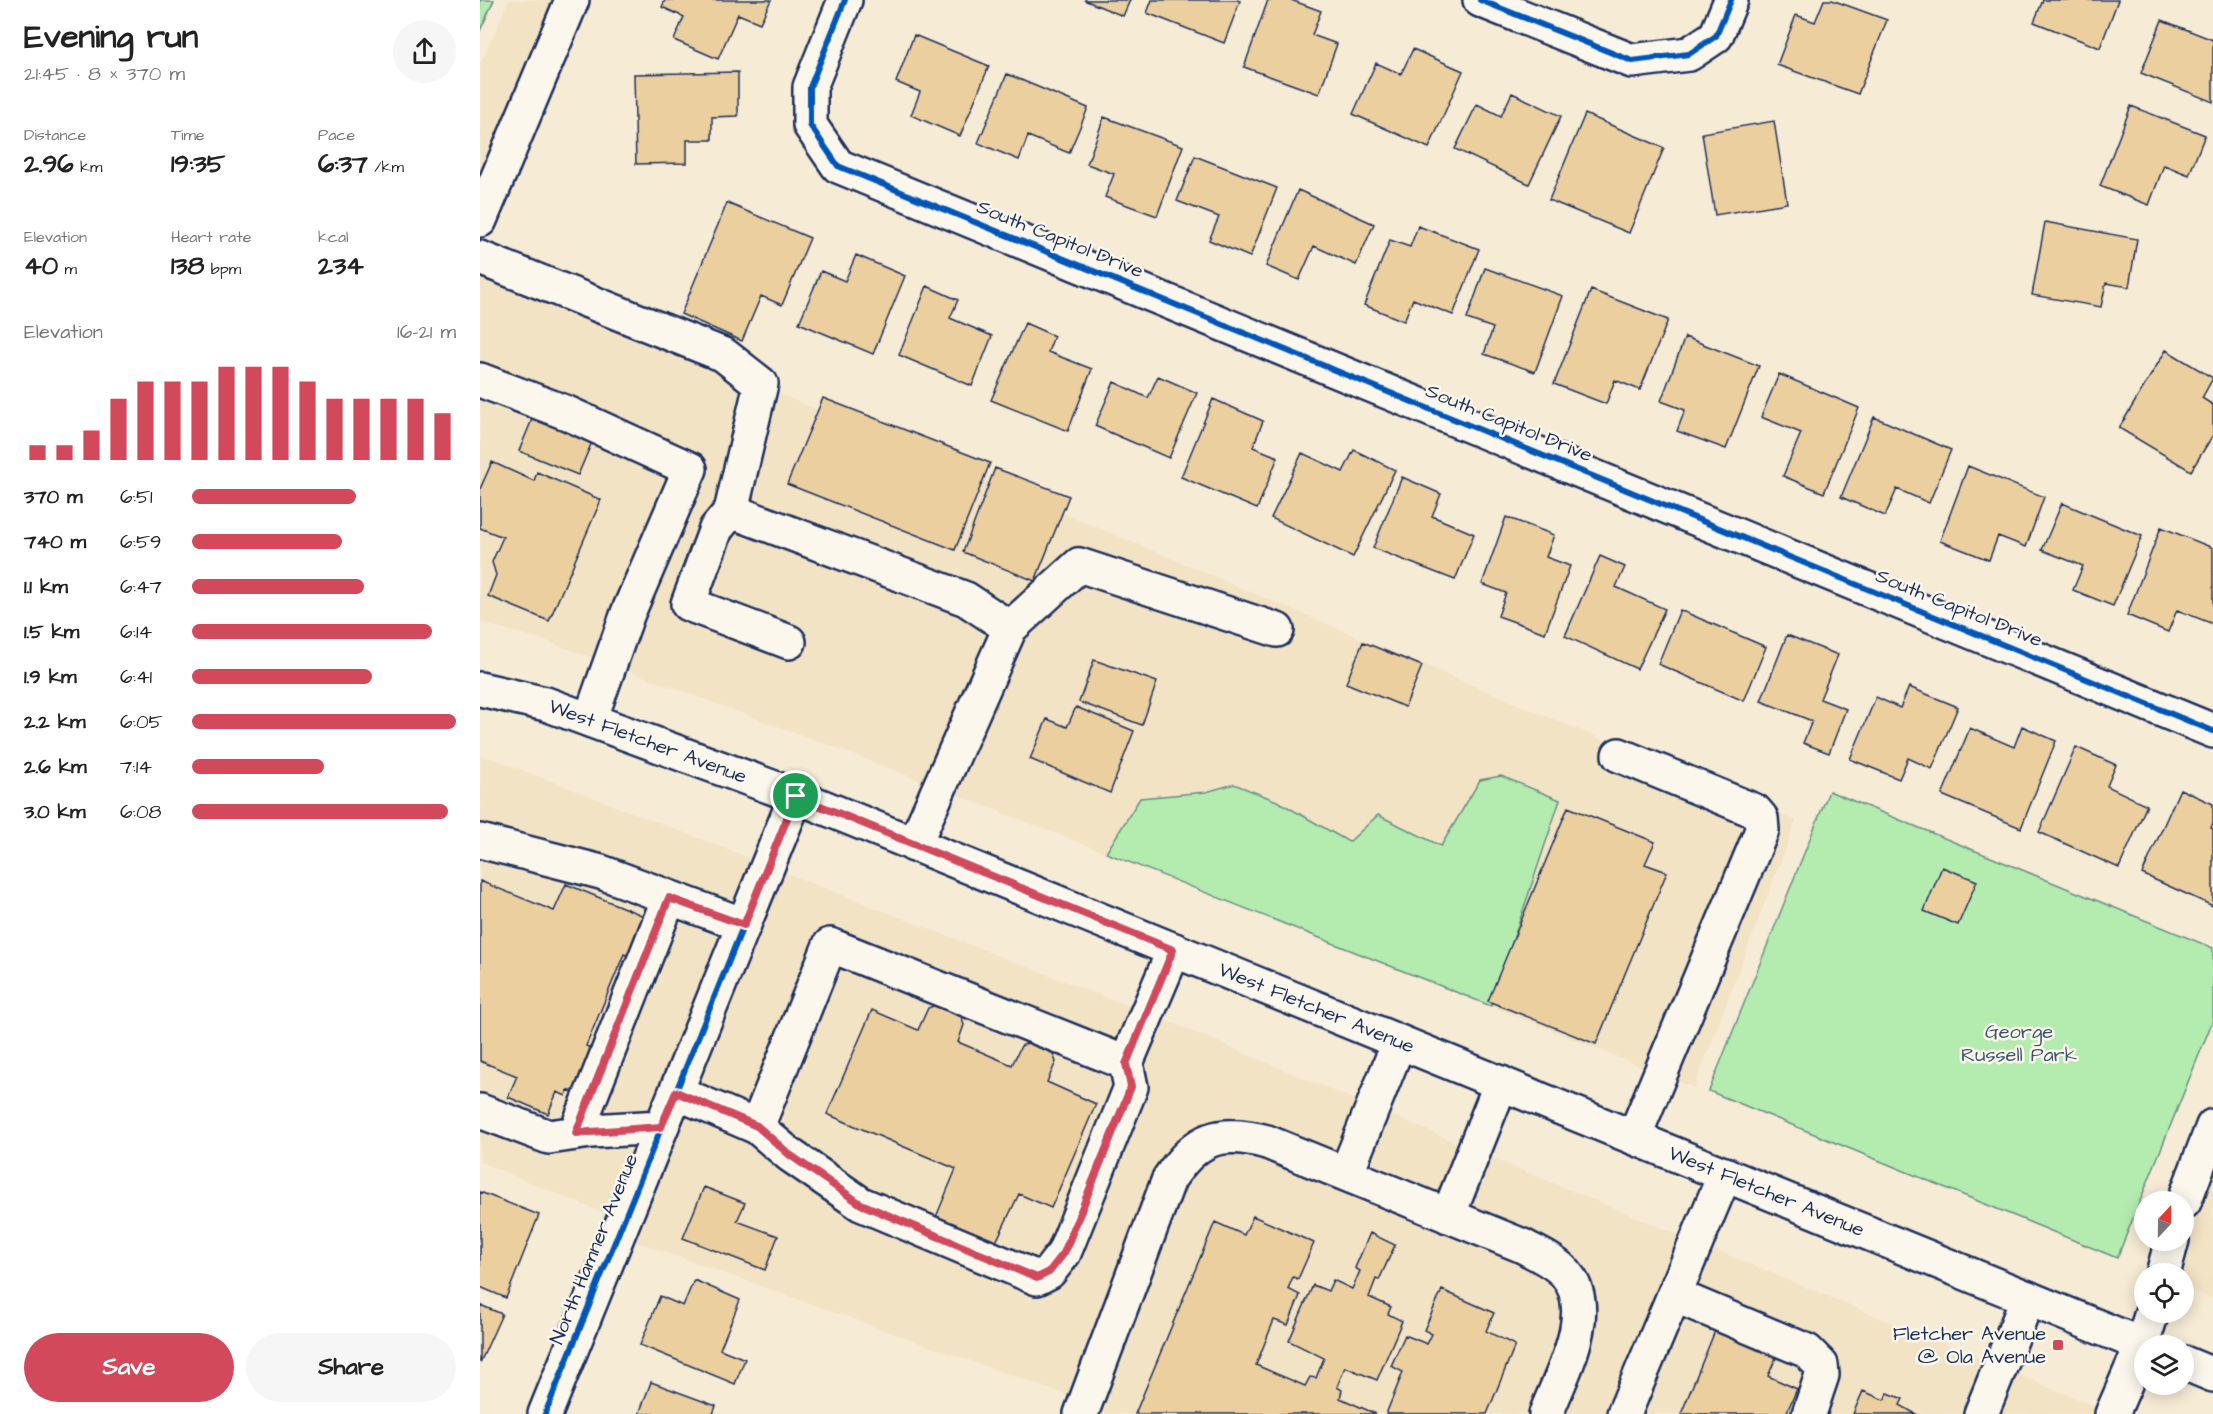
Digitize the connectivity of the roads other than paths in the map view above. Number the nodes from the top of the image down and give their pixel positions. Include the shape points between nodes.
1 (572, 0) edge
2 (845, 0) edge
3 (1480, 0) edge
4 (1731, 0) edge
5 (480, 220) edge
6 (480, 258) edge
7 (480, 380) edge
8 (731, 511) junction
9 (1010, 628) junction
10 (1277, 630) dead end
11 (789, 642) dead end
12 (480, 689) edge
13 (590, 720) junction
14 (2213, 730) edge
15 (1619, 755) dead end
16 (796, 796) junction
17 (480, 841) edge
18 (914, 845) junction
19 (669, 898) junction
20 (744, 925) junction
21 (1173, 950) junction
22 (1399, 1042) junction
23 (1126, 1064) junction
24 (1501, 1083) junction
25 (676, 1092) junction
26 (480, 1111) edge
27 (757, 1126) junction
28 (2213, 1126) edge
29 (661, 1127) junction
30 (576, 1133) junction
31 (1634, 1137) junction
32 (1346, 1174) junction
33 (1725, 1174) junction
34 (2188, 1191) edge
35 (1448, 1216) junction
36 (1674, 1295) junction
37 (2028, 1298) junction
38 (2134, 1342) edge
39 (2134, 1367) edge
40 (2194, 1367) edge
41 (2213, 1375) edge
42 (545, 1414) edge
43 (1081, 1414) edge
44 (1546, 1414) edge
45 (1624, 1414) edge
46 (1809, 1414) edge
47 (1981, 1414) edge
48 (2112, 1414) edge

1 - 5 street
2 - 14 street, South Capitol Drive via 810,87 810,125 838,166
3 - 4 street via 1632,61 1689,54 1716,36
6 - 8 street via 724,356 760,384
7 - 13 street via 567,413 690,469 628,613
8 - 9 street via 966,598
8 - 11 street via 716,529 688,604
9 - 10 street via 1079,565
9 - 18 street
12 - 13 street, West Fletcher Avenue via 546,704
13 - 16 street, West Fletcher Avenue
15 - 31 street via 1755,811 1761,818 1762,830
16 - 18 street, West Fletcher Avenue
16 - 20 street, North Hamner Avenue
17 - 19 street via 601,872
18 - 21 street, West Fletcher Avenue
19 - 20 street
19 - 30 street
20 - 25 street, North Hamner Avenue
21 - 22 street, West Fletcher Avenue
21 - 23 street
22 - 24 street, West Fletcher Avenue
22 - 32 street
23 - 27 street via 830,945
23 - 27 street via 1131,1087 1064,1253 1049,1272 1037,1278 861,1204 790,1155
24 - 31 street, West Fletcher Avenue
24 - 35 street
25 - 27 street
25 - 29 street, North Hamner Avenue
26 - 30 street via 549,1137
28 - 34 street
29 - 30 street
29 - 42 street, North Hamner Avenue
31 - 33 street, West Fletcher Avenue
32 - 35 street
32 - 43 street via 1249,1137 1230,1136 1194,1147 1168,1179
33 - 36 street
33 - 37 street, West Fletcher Avenue
35 - 44 street via 1549,1259 1566,1274 1576,1292 1577,1329
36 - 45 street
36 - 46 street via 1807,1351 1821,1365 1822,1375
37 - 38 street, West Fletcher Avenue
37 - 47 street
39 - 48 street
40 - 41 street

